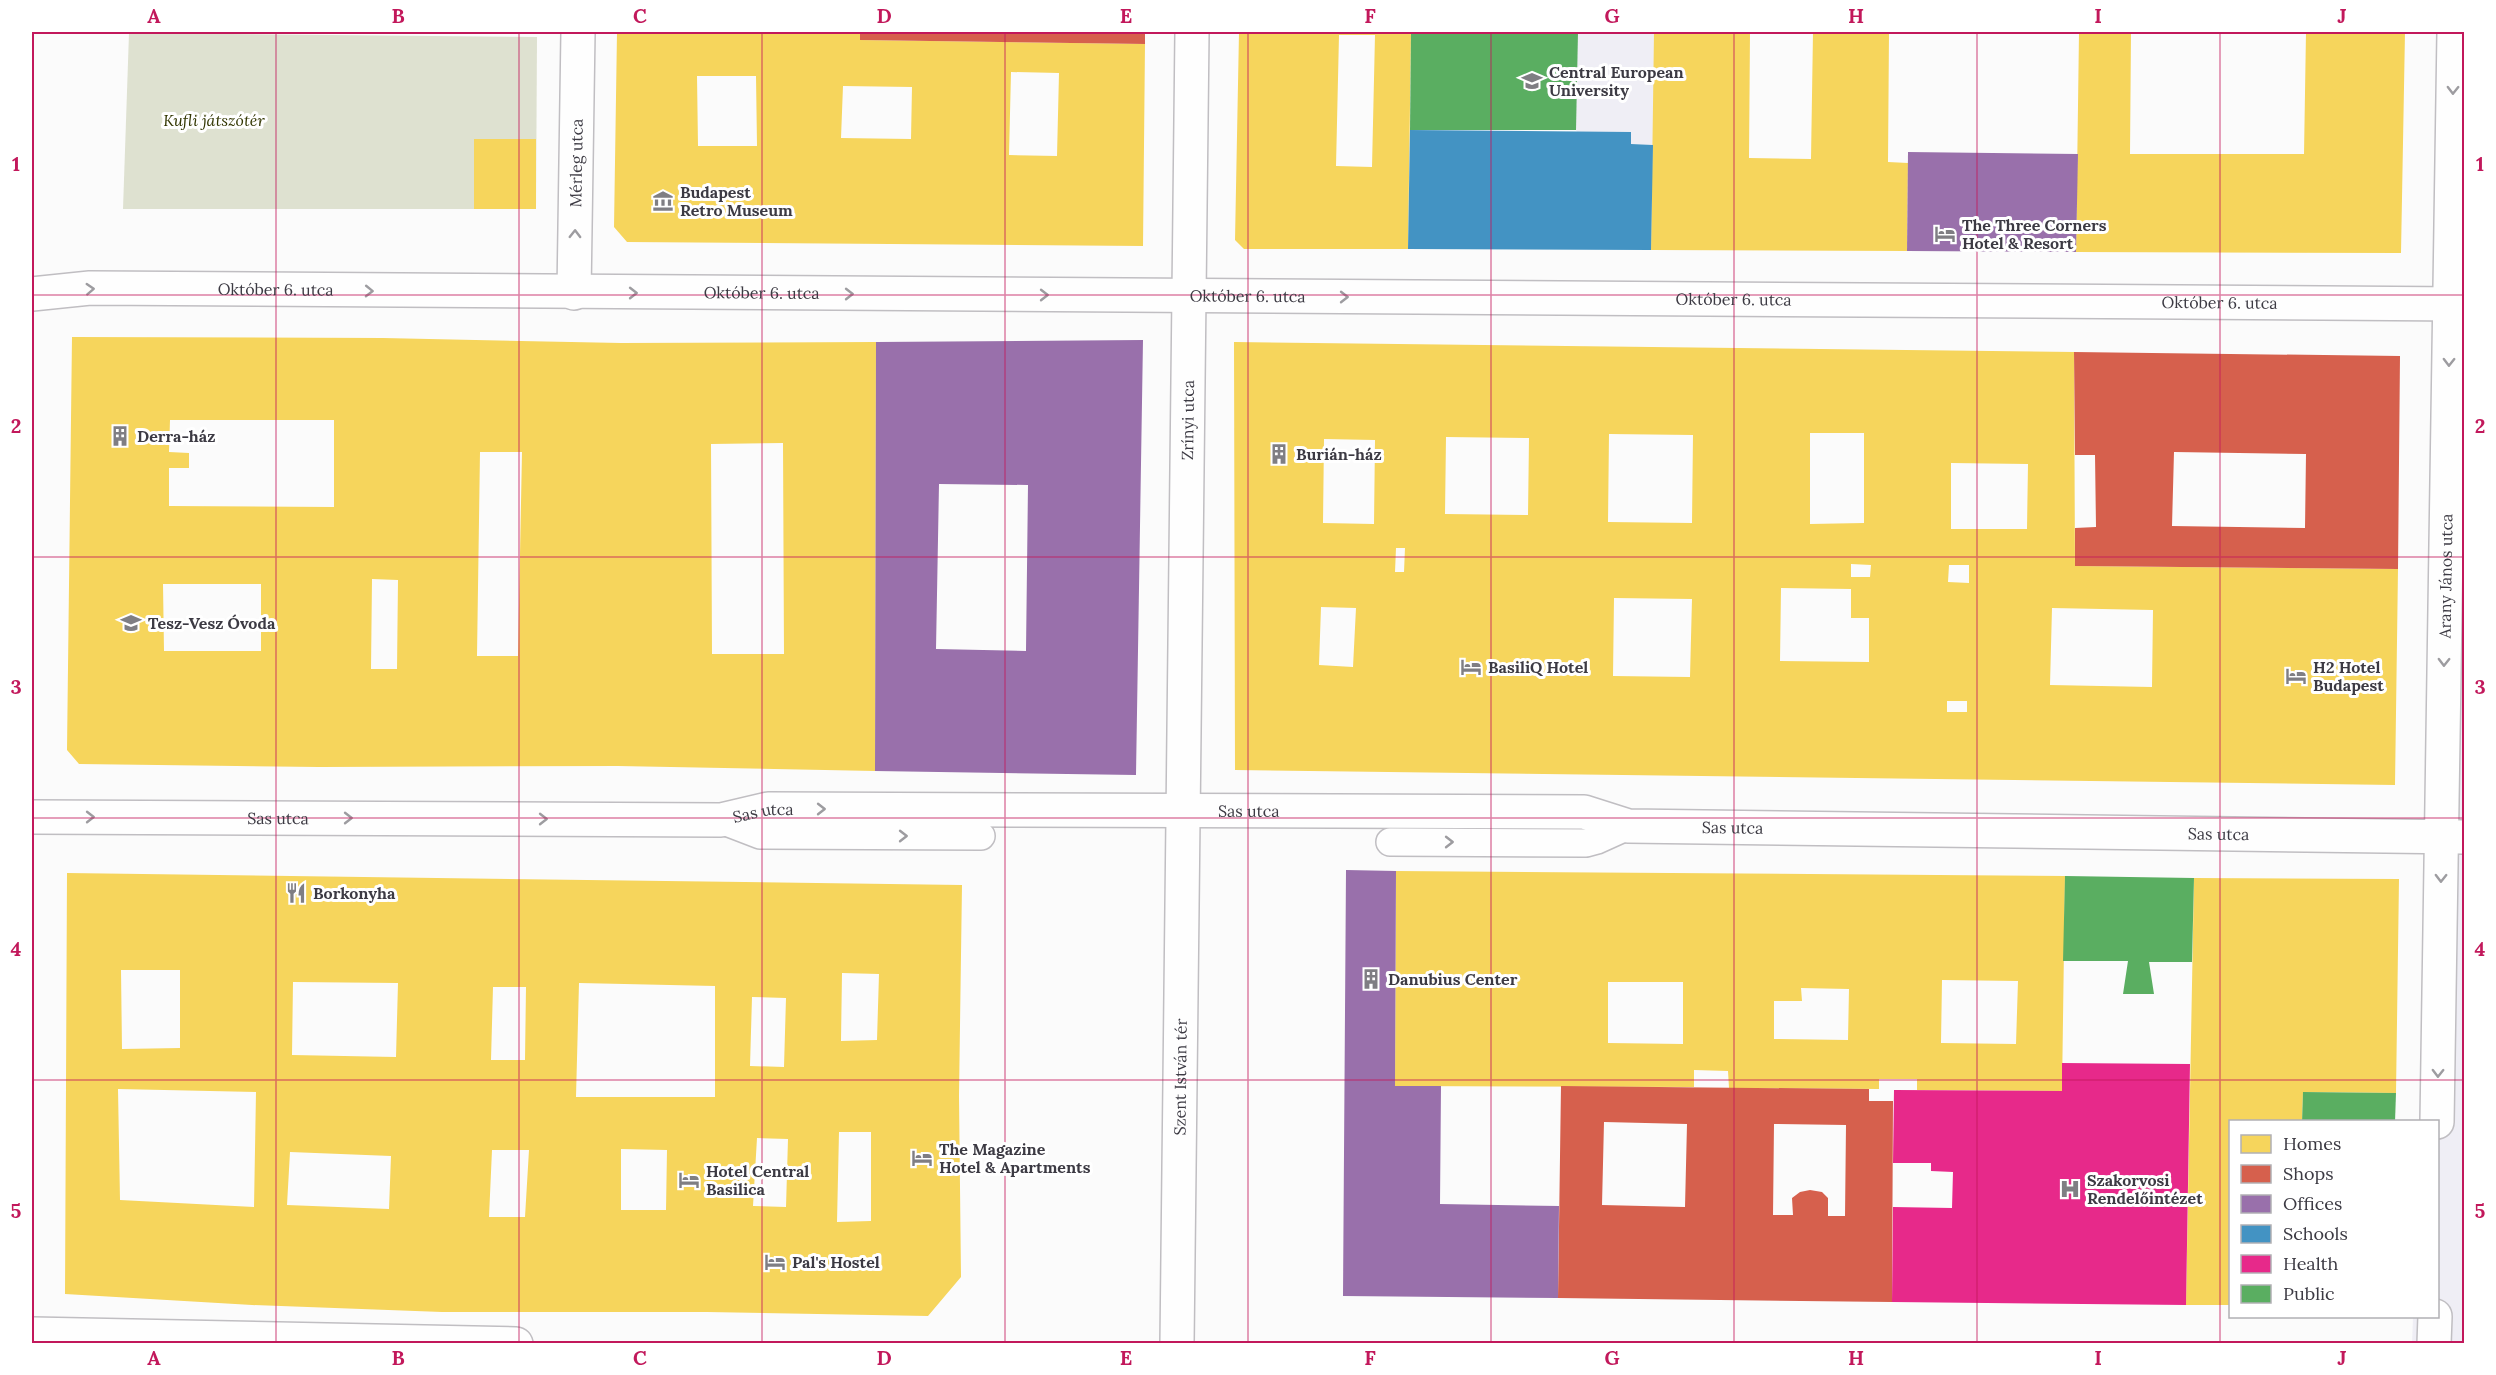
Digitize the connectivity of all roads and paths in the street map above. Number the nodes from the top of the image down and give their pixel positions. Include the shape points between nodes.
1 (578, 32) edge
2 (1192, 32) edge
3 (2454, 32) edge
4 (574, 292) junction
5 (32, 294) edge
6 (1189, 296) junction
7 (2457, 304) edge
8 (1183, 810) junction
9 (32, 817) edge
10 (721, 820) junction
11 (1628, 826) junction
12 (981, 836) dead end
13 (2453, 837) edge
14 (1390, 842) dead end
15 (2437, 1120) edge
16 (2435, 1318) edge
17 (32, 1334) edge
18 (516, 1344) edge
19 (1177, 1344) edge
20 (2434, 1344) edge

4 -> 1 street, Mérleg utca
2 - 6 street, Zrínyi utca
3 -> 7 street, Arany János utca
5 -> 4 street, Október 6. utca via 90,288
4 -> 6 street, Október 6. utca
6 -> 7 street, Október 6. utca
6 - 8 street, Zrínyi utca
7 -> 13 street, Arany János utca
10 -> 8 street, Sas utca via 768,809
8 - 11 street, Sas utca via 1584,812
8 - 19 street, Szent István tér
9 -> 10 street, Sas utca
10 -> 12 lane via 760,835
11 - 13 street, Sas utca
14 -> 11 lane via 1586,843
13 -> 15 street, Arany János utca
16 - 20 street
17 - 18 street

